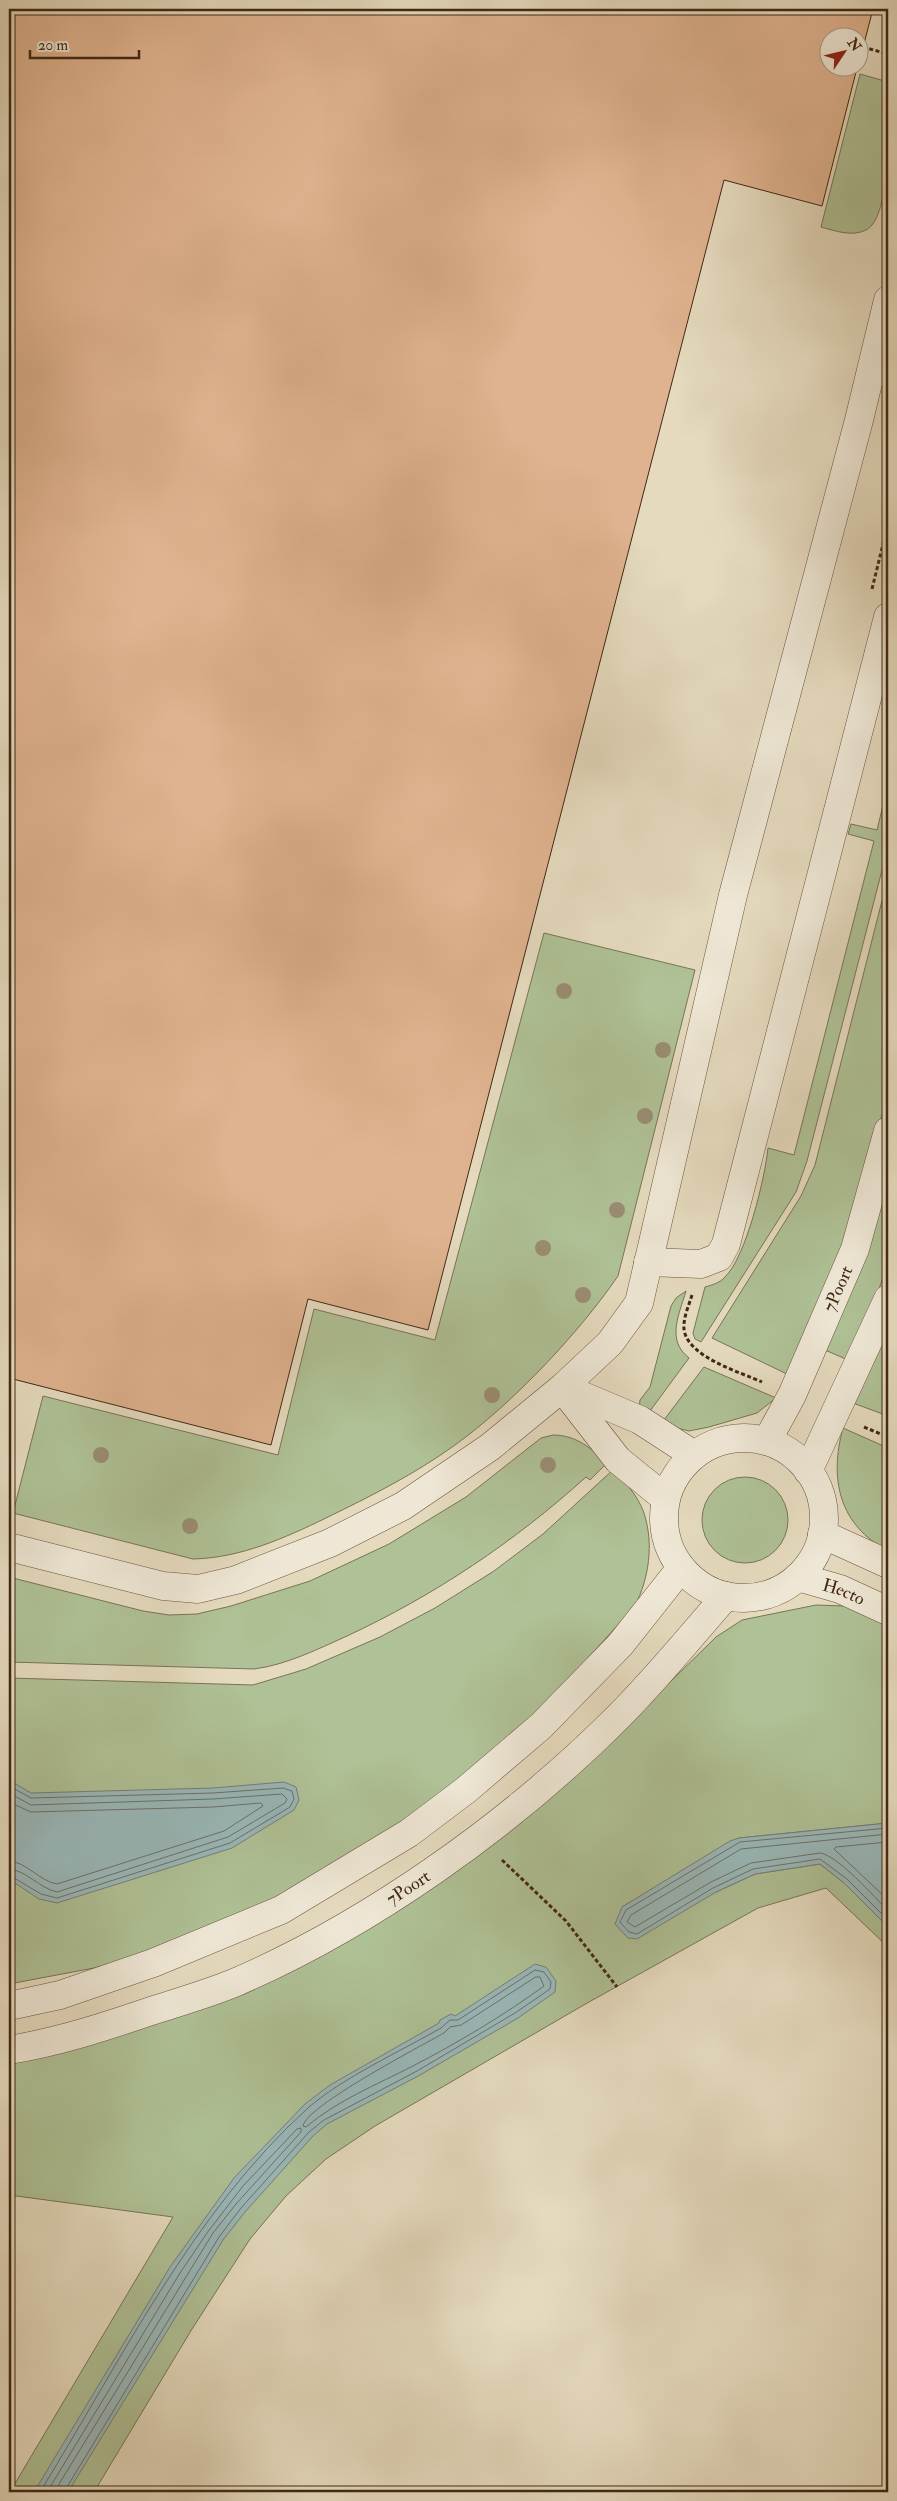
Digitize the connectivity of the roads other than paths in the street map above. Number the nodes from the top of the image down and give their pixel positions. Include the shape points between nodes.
1 (888, 300) edge
2 (888, 617) edge
3 (888, 1131) edge
4 (648, 1262) junction
5 (888, 1299) edge
6 (562, 1388) junction
7 (767, 1441) junction
8 (694, 1455) junction
9 (808, 1471) junction
10 (666, 1498) junction
11 (822, 1534) junction
12 (9, 1547) edge
13 (888, 1564) edge
14 (681, 1568) junction
15 (798, 1577) junction
16 (726, 1596) junction
17 (888, 1611) edge
18 (9, 2006) edge
19 (9, 2050) edge

1 - 4 street via 733,895
2 - 4 street via 726,1244 719,1257 701,1264
3 - 7 street, 7Poort via 855,1249 792,1395
4 - 6 street via 639,1303 610,1343
5 - 9 street
6 - 8 street via 640,1420
6 - 10 street via 618,1460
6 - 12 street via 490,1448 403,1506 330,1543 236,1580 198,1589 163,1586
7 - 8 street via 741,1438 716,1442
7 - 9 street via 797,1458
8 - 10 street via 681,1467
9 - 11 street via 822,1501
10 - 14 street via 664,1523 669,1547
11 - 13 street
11 - 15 street via 809,1564
14 - 16 street via 694,1581
14 - 18 street via 620,1645 541,1726 409,1833 280,1910 153,1963 60,1994
15 - 16 street via 765,1595
15 - 17 street, Hecto via 840,1589
16 - 19 street, 7Poort via 613,1722 521,1804 389,1900 233,1983 104,2027

